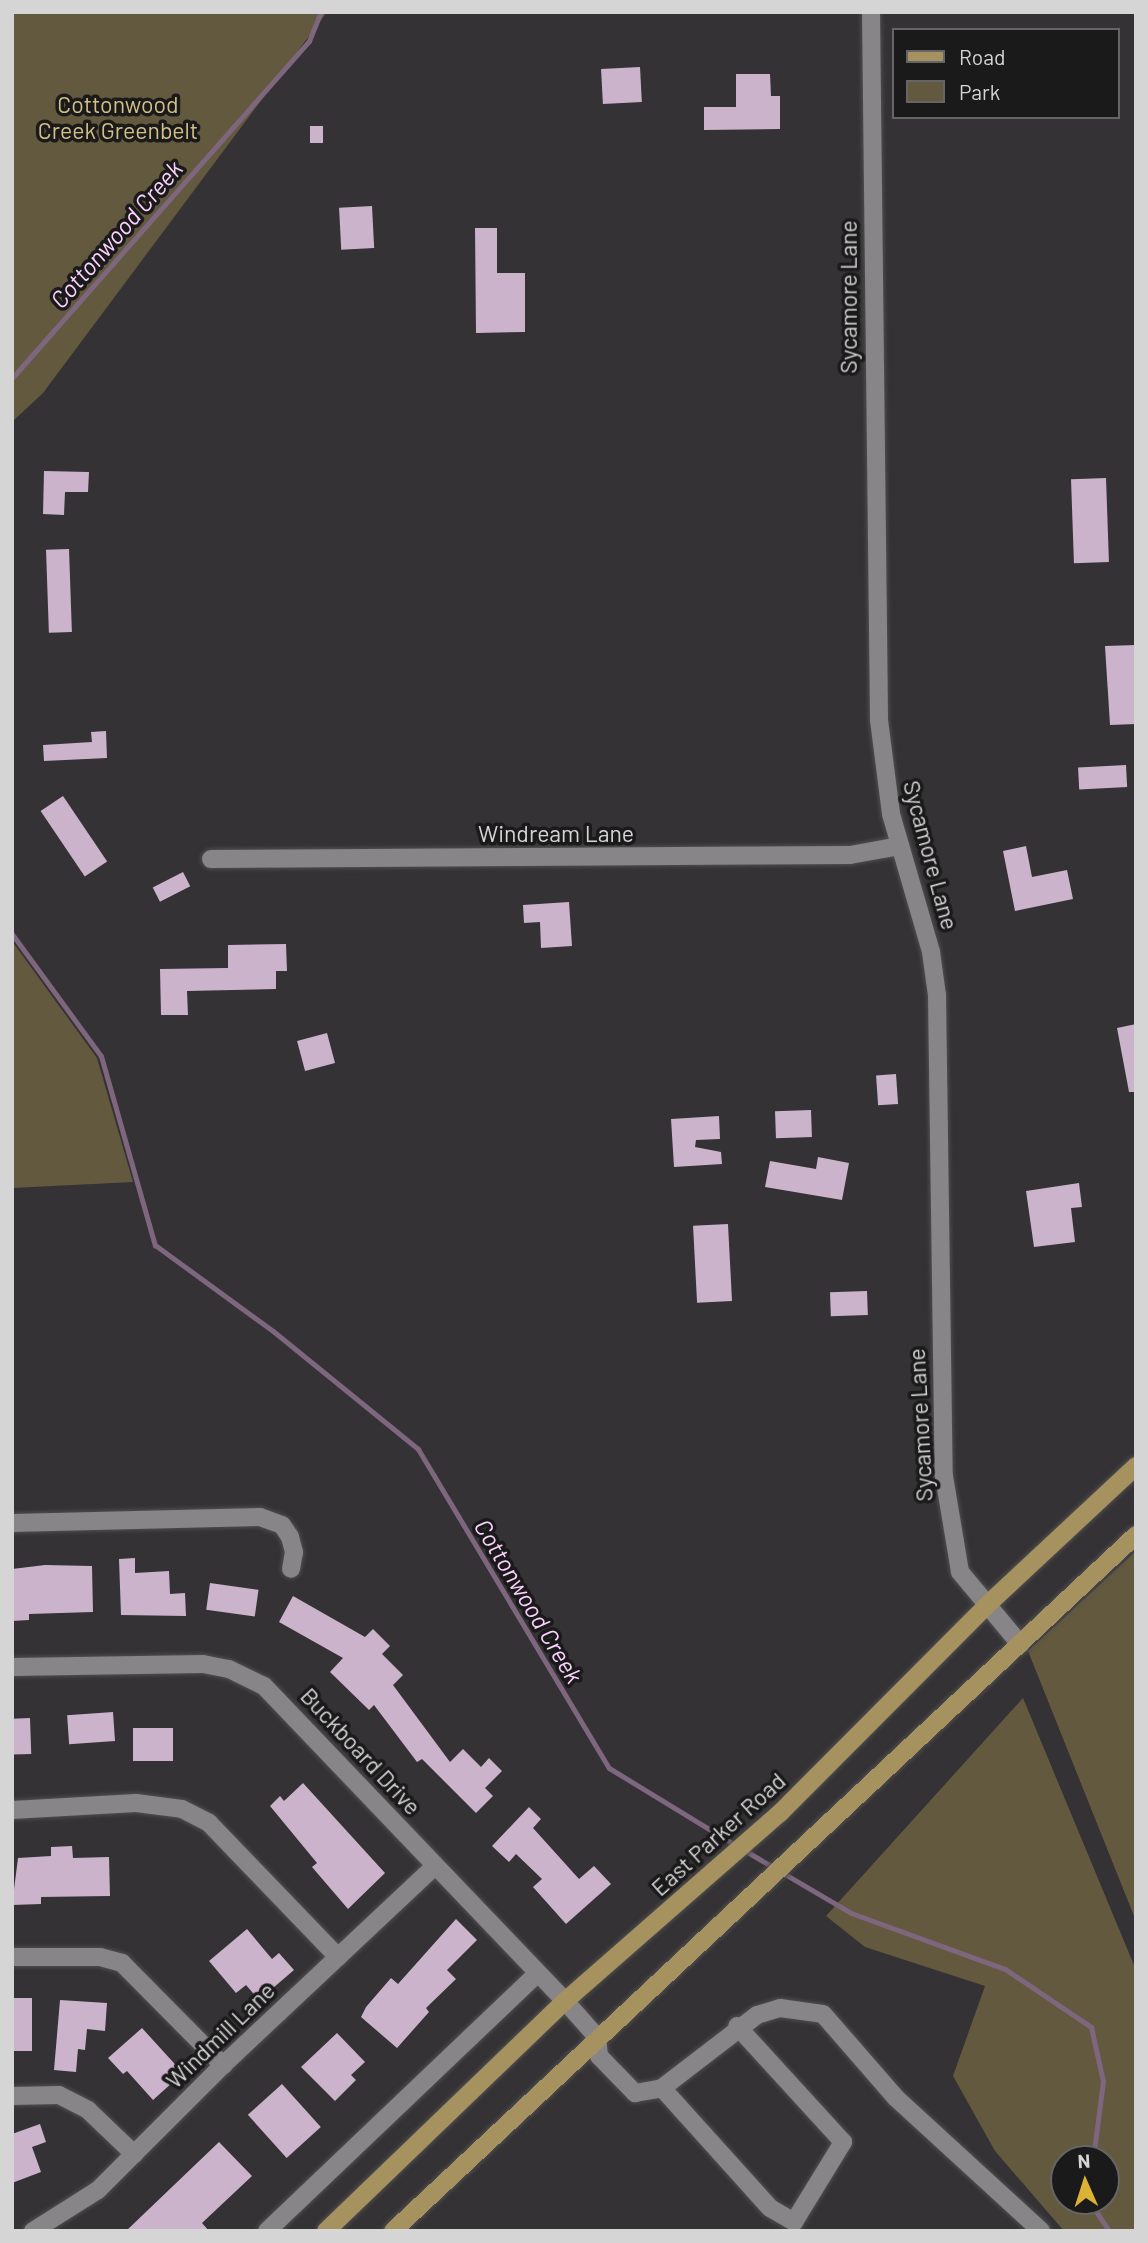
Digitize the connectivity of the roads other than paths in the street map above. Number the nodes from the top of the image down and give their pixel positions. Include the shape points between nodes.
1 (871, 12) edge
2 (900, 846) junction
3 (211, 859) dead end
4 (1136, 1465) edge
5 (12, 1522) edge
6 (1136, 1535) edge
7 (291, 1569) dead end
8 (985, 1607) junction
9 (1020, 1644) junction
10 (12, 1667) edge
11 (12, 1810) edge
12 (435, 1866) junction
13 (12, 1957) edge
14 (338, 1957) junction
15 (538, 1973) junction
16 (565, 2001) junction
17 (737, 2026) junction
18 (597, 2036) junction
19 (223, 2065) junction
20 (662, 2088) junction
21 (12, 2096) edge
22 (134, 2154) junction
23 (792, 2226) edge
24 (33, 2231) edge
25 (267, 2231) edge
26 (326, 2231) edge
27 (393, 2231) edge
28 (1041, 2231) edge

1 - 2 street, Sycamore Lane via 876,661 883,763
2 - 3 street, Windream Lane via 850,855
2 - 8 street, Sycamore Lane via 931,952 936,995 942,1133 940,1412 947,1503 960,1572
4 - 8 main road, East Parker Road
5 - 7 street via 260,1517 282,1525 290,1537 294,1552
6 - 9 main road
8 - 9 street, Sycamore Lane
8 - 16 main road, East Parker Road via 780,1813
9 - 18 main road
10 - 12 street, Buckboard Drive via 203,1664 264,1686
11 - 14 street via 136,1803 182,1809 209,1823
12 - 14 street, Windmill Lane
12 - 15 street, Buckboard Drive
13 - 19 street via 100,1957 122,1963
14 - 19 street, Windmill Lane
15 - 16 street, Buckboard Drive
15 - 25 street
16 - 18 street, Buckboard Drive
16 - 26 main road, East Parker Road
17 - 20 street
17 - 23 street via 843,2141
17 - 28 street via 780,2007 823,2014 896,2098
18 - 20 street via 599,2056 635,2093
18 - 27 main road
19 - 22 street, Windmill Lane
20 - 23 street via 770,2208
21 - 22 street via 59,2095 88,2110
22 - 24 street, Windmill Lane via 98,2190

